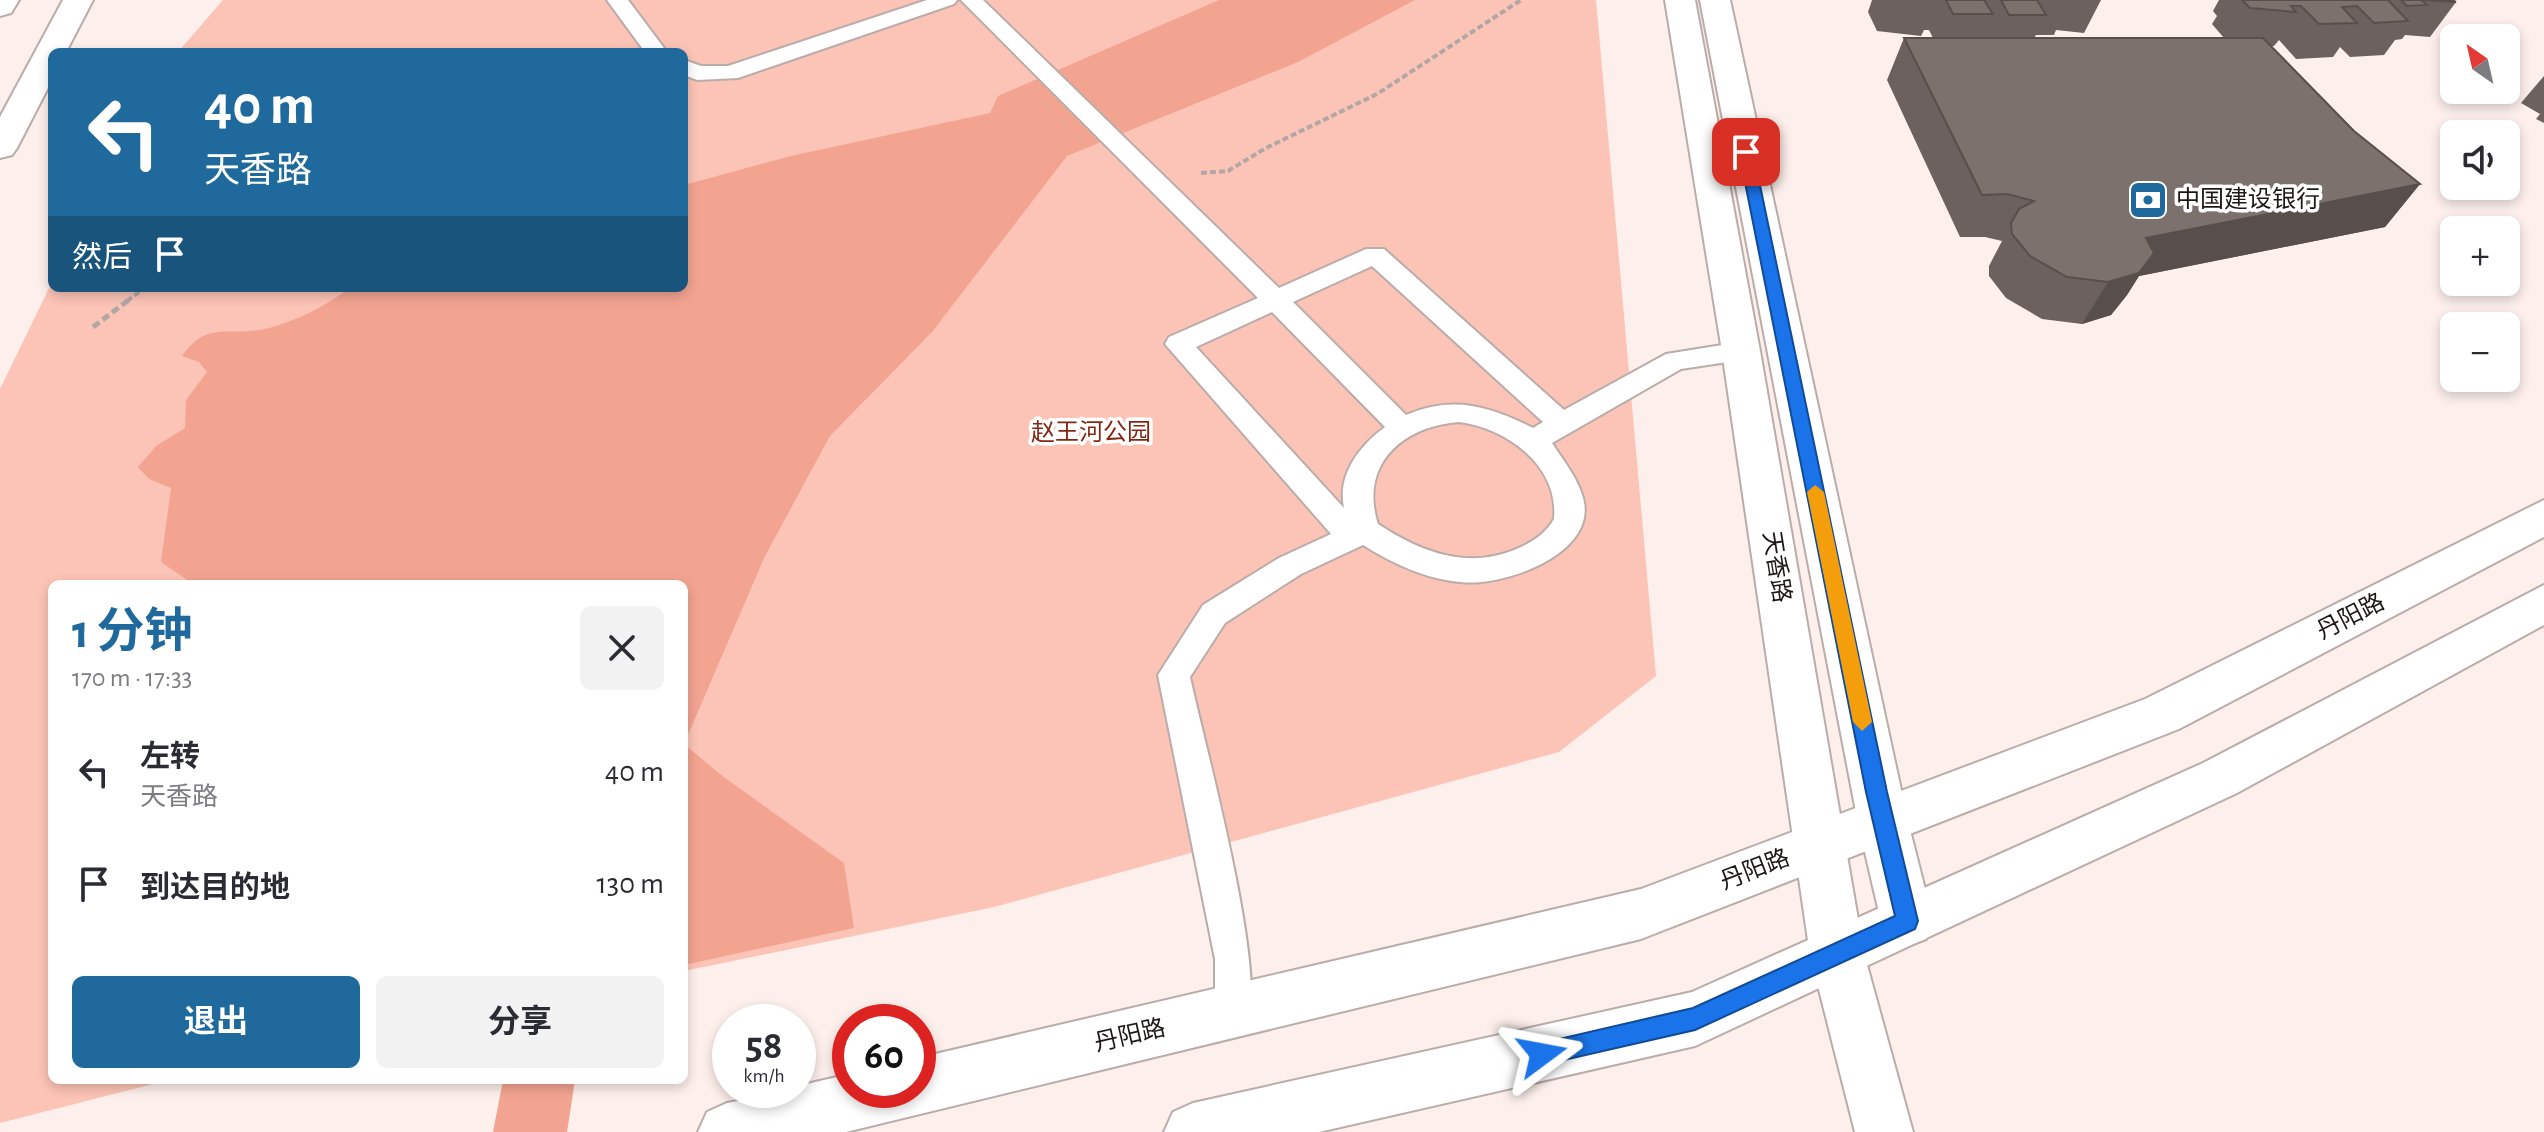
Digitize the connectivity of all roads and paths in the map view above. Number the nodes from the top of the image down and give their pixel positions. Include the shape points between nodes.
1 (4, 0) edge
2 (78, 0) edge
3 (617, 0) edge
4 (947, 0) edge
5 (971, 0) edge
6 (1521, 0) edge
7 (1680, 0) edge
8 (1715, 0) edge
9 (0, 7) edge
10 (53, 48) edge
11 (653, 48) edge
12 (48, 57) edge
13 (688, 69) edge
14 (0, 148) edge
15 (1152, 176) junction
16 (140, 292) edge
17 (1276, 300) junction
18 (93, 327) dead end
19 (1741, 351) junction
20 (1562, 424) junction
21 (1403, 429) junction
22 (1534, 440) junction
23 (2544, 517) edge
24 (1358, 534) junction
25 (2544, 603) edge
26 (1883, 822) junction
27 (1820, 846) junction
28 (1907, 921) junction
29 (1837, 954) junction
30 (1234, 1012) junction
31 (936, 1082) edge
32 (832, 1107) edge
33 (727, 1132) edge
34 (1193, 1132) edge
35 (1884, 1132) edge

1 - 9 main road
2 - 10 main road
3 - 11 lane
4 - 13 lane via 730,73
5 - 15 lane
6 - 15 path via 1377,94 1228,171
7 - 19 main road, 天香路
8 - 26 main road
12 - 14 main road
15 - 17 lane
16 - 18 path
17 - 20 lane via 1375,255
17 - 21 lane
17 - 24 lane via 1178,344
19 - 20 lane via 1675,361
19 - 27 main road, 天香路
20 - 22 lane
21 - 22 lane via 1424,418 1456,412 1485,416
21 - 24 lane via 1365,464 1355,493
22 - 24 lane via 1553,463 1570,504 1565,525 1550,546 1499,568 1471,571 1429,563
23 - 26 main road, 丹阳路 via 2162,714
24 - 30 lane via 1290,566 1214,614 1174,675 1233,959
25 - 28 main road via 2220,778
26 - 27 main road, 丹阳路
26 - 28 main road
27 - 29 main road, 天香路
27 - 30 main road, 丹阳路 via 1641,914
28 - 29 main road
29 - 34 main road via 1695,1019
29 - 35 main road, 天香路
30 - 31 main road, 丹阳路
32 - 33 main road

